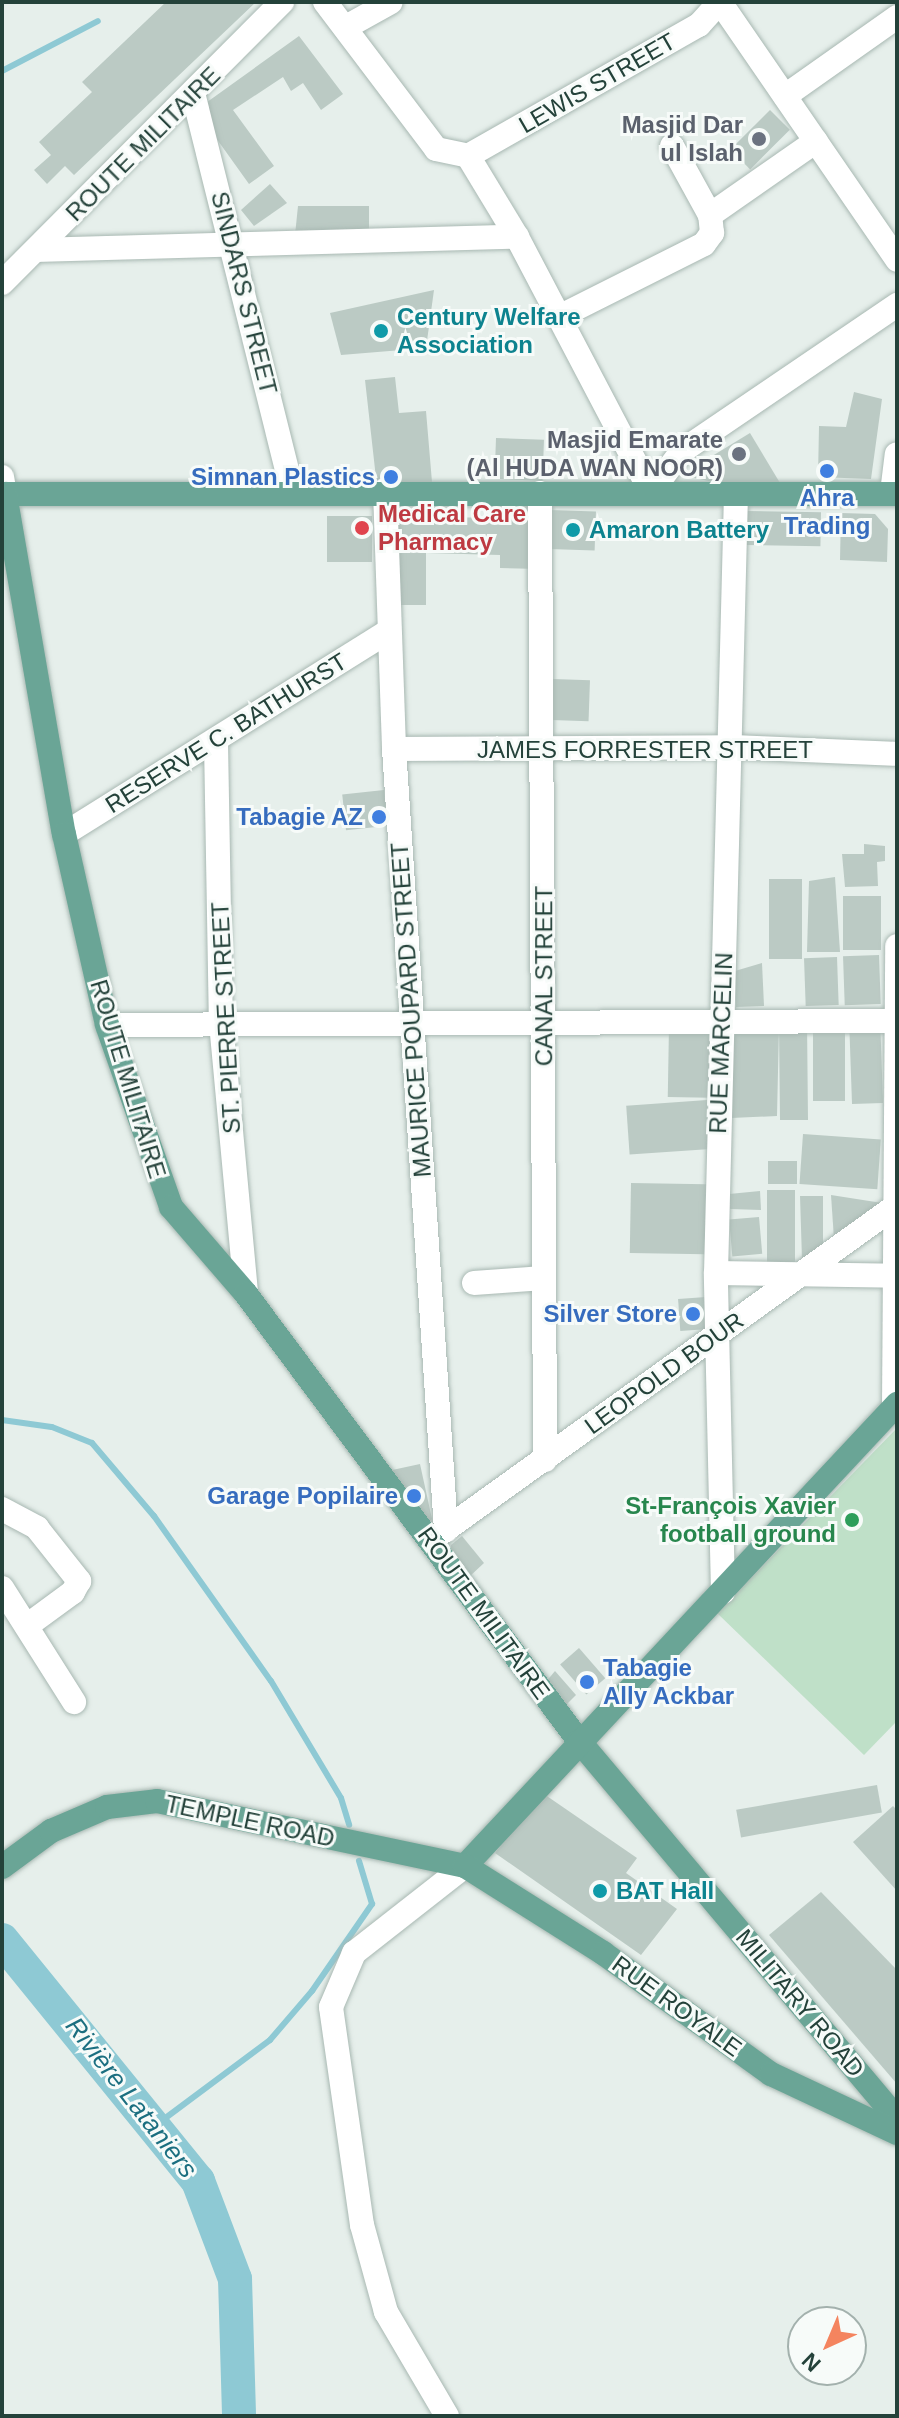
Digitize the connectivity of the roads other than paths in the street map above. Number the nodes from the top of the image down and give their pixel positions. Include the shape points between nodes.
1 (282, 2) edge
2 (325, 2) edge
3 (391, 2) edge
4 (720, 2) edge
5 (897, 17) edge
6 (346, 27) junction
7 (193, 93) junction
8 (785, 96) junction
9 (816, 141) junction
10 (672, 146) dead end
11 (468, 156) junction
12 (710, 215) junction
13 (517, 237) junction
14 (234, 247) junction
15 (38, 250) junction
16 (897, 260) edge
17 (2, 283) edge
18 (897, 305) edge
19 (559, 317) junction
20 (897, 454) edge
21 (3, 488) edge
22 (385, 490) junction
23 (651, 492) junction
24 (293, 493) junction
25 (540, 493) junction
26 (894, 494) edge
27 (736, 495) junction
28 (387, 632) junction
29 (216, 742) junction
30 (733, 747) junction
31 (544, 748) junction
32 (394, 749) junction
33 (897, 754) edge
34 (64, 834) junction
35 (897, 946) edge
36 (413, 1021) junction
37 (544, 1021) junction
38 (720, 1021) junction
39 (895, 1021) edge
40 (221, 1023) junction
41 (107, 1025) junction
42 (894, 1207) edge
43 (716, 1273) junction
44 (894, 1276) edge
45 (795, 1277) junction
46 (544, 1278) junction
47 (474, 1283) dead end
48 (246, 1294) junction
49 (717, 1336) junction
50 (895, 1406) edge
51 (545, 1460) junction
52 (2, 1509) edge
53 (438, 1535) junction
54 (2, 1588) edge
55 (723, 1592) junction
56 (28, 1625) junction
57 (74, 1702) dead end
58 (579, 1741) junction
59 (465, 1866) junction
60 (2, 1867) edge
61 (897, 2119) edge
62 (897, 2133) edge
63 (447, 2416) edge

1 - 7 street, ROUTE MILITAIRE
2 - 6 street
3 - 6 street
4 - 8 street
4 - 11 street, LEWIS STREET via 699,25
5 - 8 street
6 - 11 street via 436,149
7 - 14 street, SINDARS STREET
7 - 15 street, ROUTE MILITAIRE
8 - 9 street
9 - 12 street
9 - 16 street
10 - 12 street
11 - 13 street
12 - 19 street via 712,233 704,244
13 - 14 street
13 - 19 street
14 - 15 street
14 - 24 street, SINDARS STREET
15 - 17 street, ROUTE MILITAIRE
18 - 23 street via 682,451
19 - 23 street
20 - 26 street
21 - 24 main road
21 - 34 main road, ROUTE MILITAIRE
22 - 24 main road
22 - 25 main road
22 - 28 street, MAURICE POUPARD STREET
23 - 25 main road
23 - 27 main road
25 - 31 street, CANAL STREET
26 - 27 main road
27 - 30 street, RUE MARCELIN
28 - 29 street, RESERVE C. BATHURST
28 - 32 street, MAURICE POUPARD STREET
29 - 34 street, RESERVE C. BATHURST
29 - 40 street, ST. PIERRE STREET
30 - 31 street, JAMES FORRESTER STREET
30 - 33 street, JAMES FORRESTER STREET
30 - 38 street, RUE MARCELIN
31 - 32 street, JAMES FORRESTER STREET
31 - 37 street, CANAL STREET
32 - 36 street, MAURICE POUPARD STREET
34 - 41 main road, ROUTE MILITAIRE
35 - 39 street
36 - 37 street
36 - 40 street
36 - 53 street, MAURICE POUPARD STREET
37 - 38 street
37 - 46 street, CANAL STREET
38 - 39 street
38 - 43 street, RUE MARCELIN
39 - 42 street
40 - 41 street
40 - 48 street, ST. PIERRE STREET
41 - 48 main road, ROUTE MILITAIRE via 171,1207
42 - 44 street
42 - 45 street, LEOPOLD BOUR
43 - 45 street
43 - 49 street, RUE MARCELIN
44 - 45 street
44 - 50 street
45 - 49 street, LEOPOLD BOUR
46 - 47 street
46 - 51 street, CANAL STREET
48 - 53 main road, ROUTE MILITAIRE
49 - 51 street, LEOPOLD BOUR
49 - 55 street, RUE MARCELIN
50 - 55 main road
51 - 53 street, LEOPOLD BOUR
52 - 56 street via 37,1528 79,1581
53 - 58 main road, ROUTE MILITAIRE
54 - 56 street
55 - 58 main road
56 - 57 street
58 - 59 main road
58 - 61 main road, MILITARY ROAD
59 - 60 main road, TEMPLE ROAD via 157,1801 107,1807 22,1850
59 - 62 main road, RUE ROYALE via 603,1953 771,2074
59 - 63 street via 354,1953 331,2007 362,2225 386,2312

